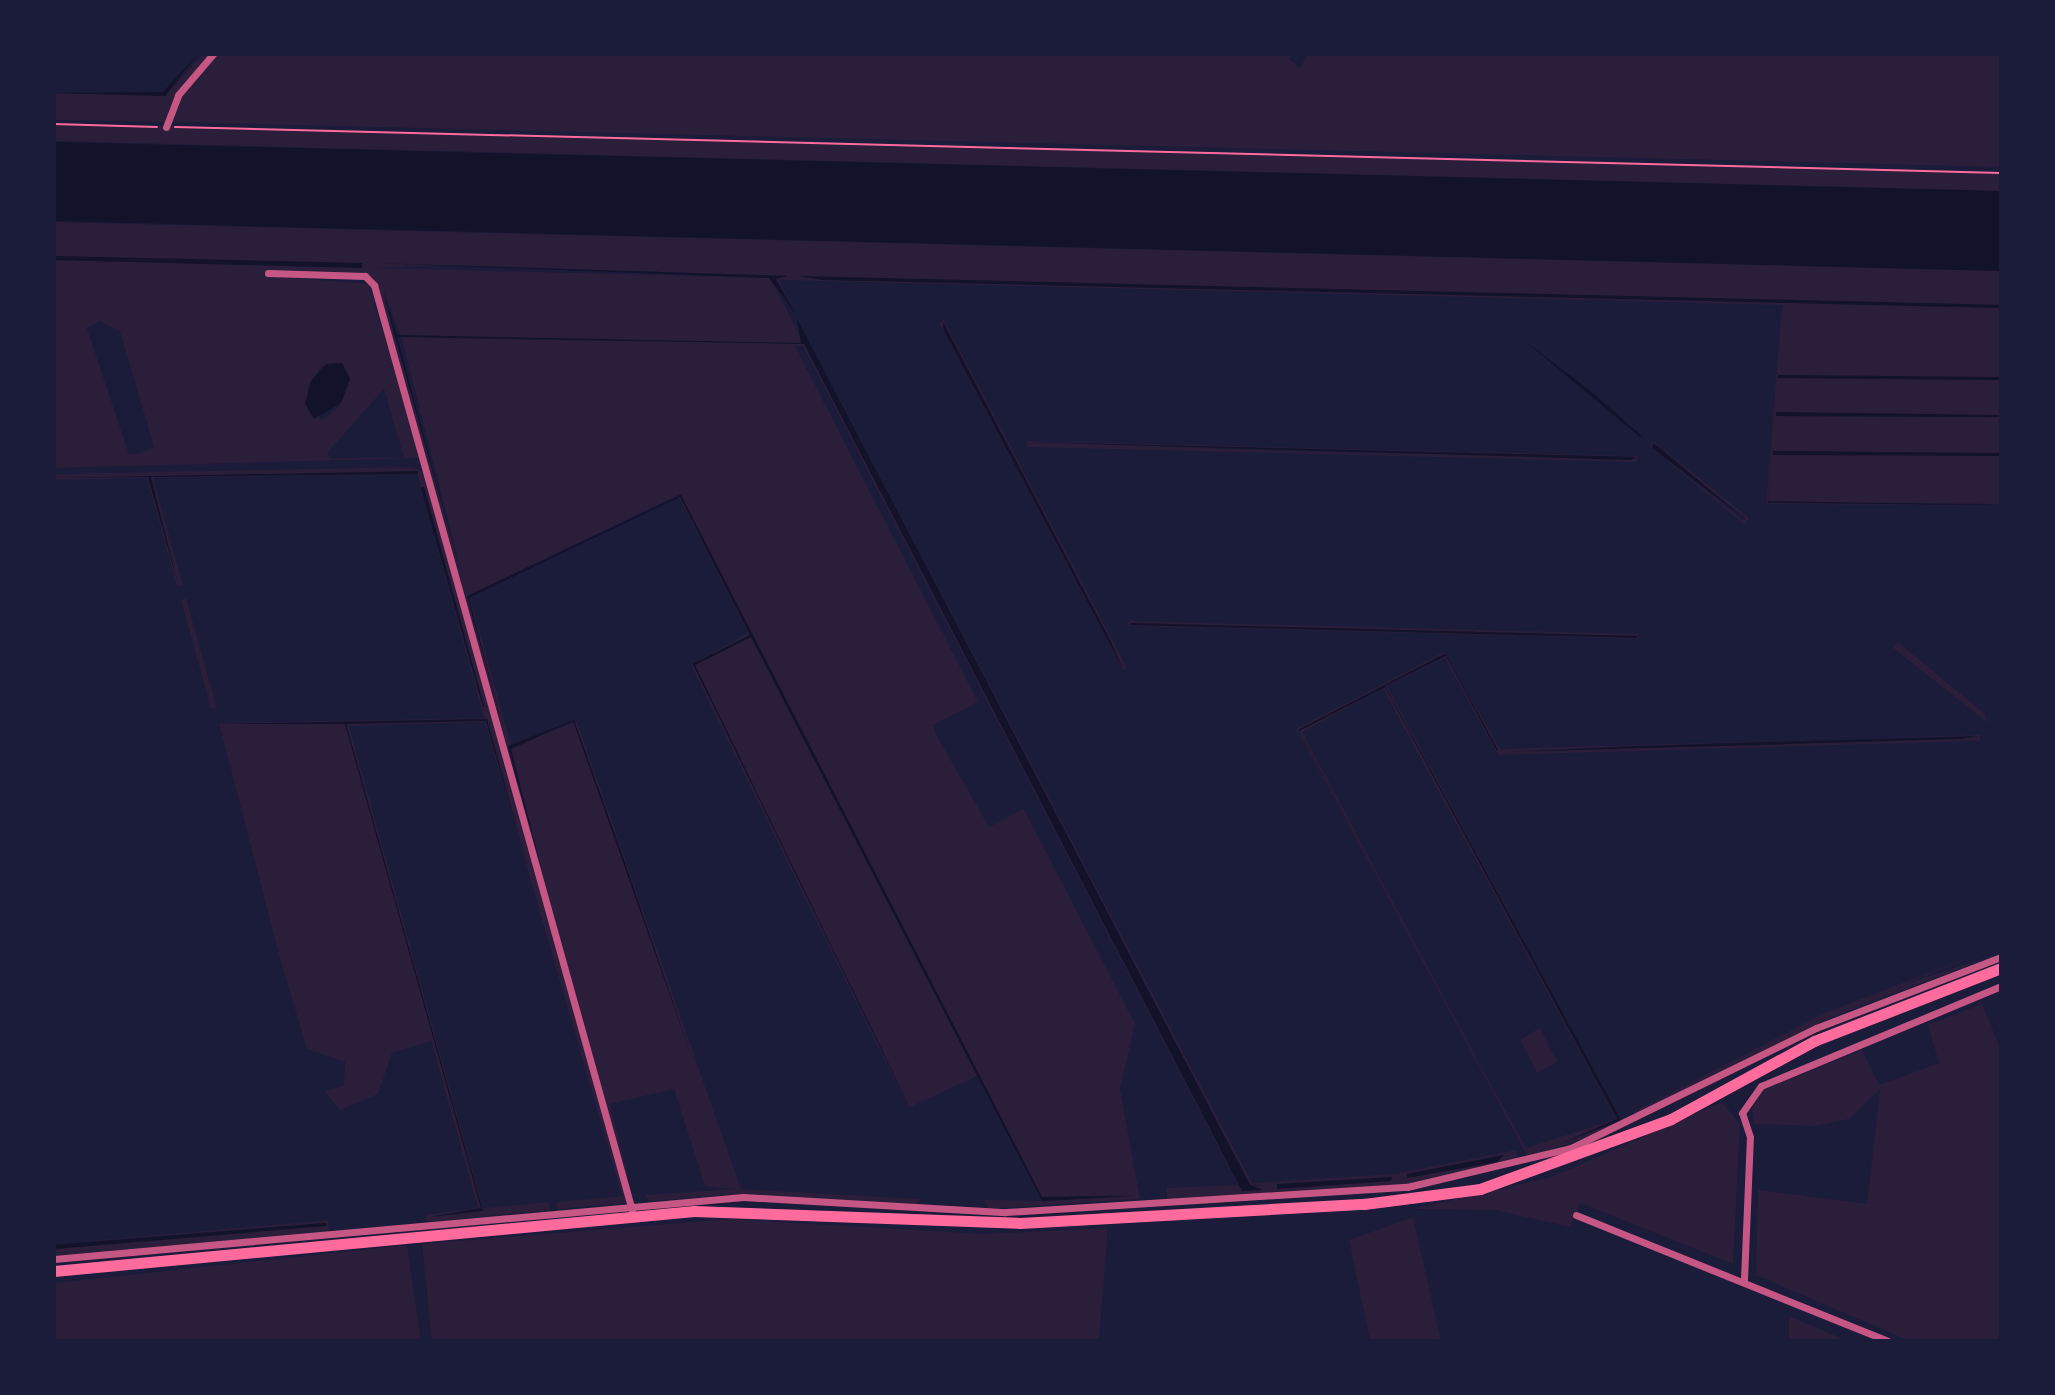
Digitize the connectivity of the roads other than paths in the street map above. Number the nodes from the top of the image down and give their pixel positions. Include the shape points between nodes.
1 (213, 54) edge
2 (166, 127) road end
3 (268, 273) dead end
4 (2001, 957) edge
5 (2001, 968) edge
6 (2001, 986) edge
7 (632, 1211) junction
8 (1576, 1215) dead end
9 (54, 1259) edge
10 (54, 1271) edge
11 (1744, 1279) junction
12 (1888, 1341) edge

1 - 2 street via 178,95
3 - 7 street via 365,276 374,285
4 - 7 street via 1816,1028 1633,1123 1466,1178 1349,1193 1006,1212 743,1197
5 - 7 main road via 1814,1041 1671,1119 1480,1189 1364,1204 1020,1223
6 - 11 street via 1764,1082 1744,1109 1750,1137
7 - 9 street
7 - 10 main road
8 - 11 street
11 - 12 street

